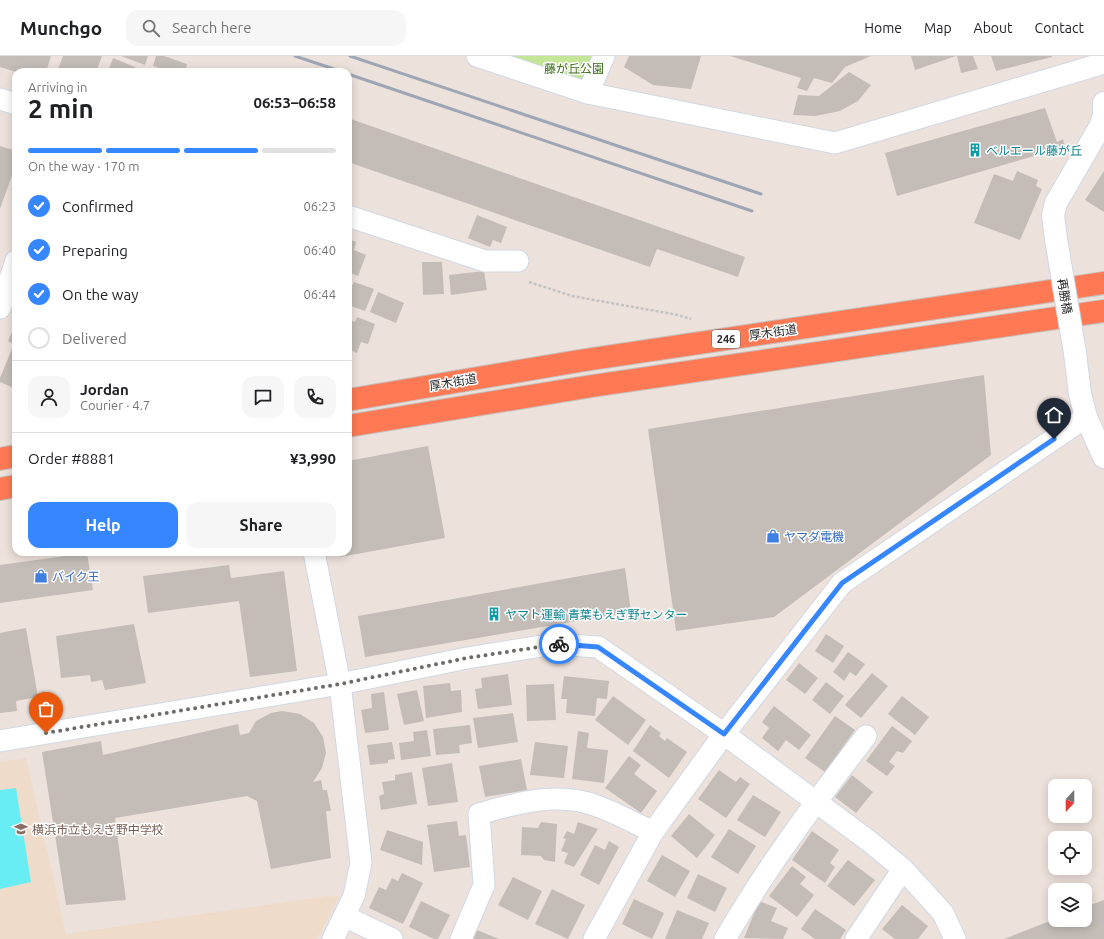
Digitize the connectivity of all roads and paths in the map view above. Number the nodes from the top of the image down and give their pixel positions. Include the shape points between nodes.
1 (477, 56) edge
2 (604, 56) edge
3 (1104, 63) edge
4 (588, 93) junction
5 (0, 99) edge
6 (12, 103) edge
7 (1104, 104) edge
8 (352, 217) edge
9 (518, 261) joint
10 (12, 273) edge
11 (1104, 283) edge
12 (0, 308) edge
13 (1104, 310) edge
14 (693, 319) dead end
15 (352, 399) edge
16 (1095, 422) edge
17 (352, 425) edge
18 (12, 457) edge
19 (1104, 457) edge
20 (0, 459) edge
21 (12, 487) edge
22 (0, 489) edge
23 (315, 556) edge
24 (340, 684) junction
25 (724, 734) junction
26 (866, 736) dead end
27 (0, 741) edge
28 (815, 803) junction
29 (653, 832) junction
30 (903, 869) junction
31 (344, 916) junction
32 (333, 939) edge
33 (392, 939) edge
34 (461, 939) edge
35 (594, 939) edge
36 (725, 939) edge
37 (856, 939) edge
38 (955, 939) edge

1 - 4 street
2 - 4 street
3 - 4 street via 836,143
5 - 6 street
7 - 16 street, 再勝橋, bridge via 1104,116 1100,127 1056,203 1053,215 1080,394
8 - 9 street via 485,261
9 - 14 path via 526,281 566,294
10 - 12 street
11 - 15 highway, 厚木街道 / 246 via 585,360
13 - 17 highway, 246 via 600,385
16 - 19 street, 再勝橋
16 - 25 street via 842,583
18 - 20 highway
21 - 22 highway
23 - 24 street
24 - 25 street via 467,658 554,644 598,647
24 - 27 street
24 - 31 street via 361,863 354,896
25 - 28 street
25 - 29 street
26 - 28 street
28 - 30 street
28 - 36 street
29 - 34 street via 595,805 556,798 513,804 478,814 484,885
29 - 35 street
30 - 37 street
30 - 38 street via 943,913
31 - 32 street
31 - 33 street

